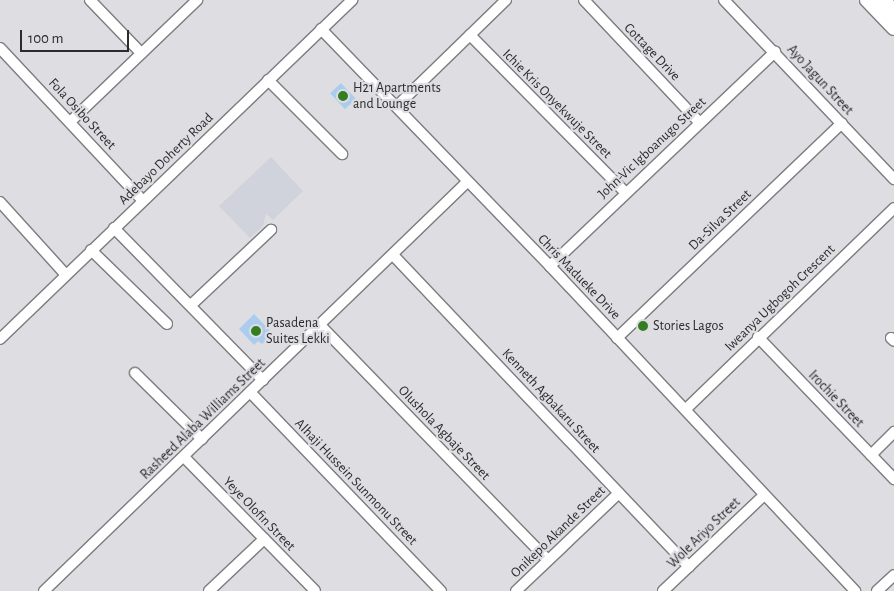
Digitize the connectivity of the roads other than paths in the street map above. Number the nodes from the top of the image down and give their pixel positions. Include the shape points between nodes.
1 (90, 0) edge
2 (197, 0) edge
3 (352, 0) edge
4 (506, 0) edge
5 (584, 0) edge
6 (724, 0) edge
7 (867, 0) edge
8 (883, 0) edge
9 (894, 11) edge
10 (894, 28) edge
11 (321, 29) junction
12 (470, 35) junction
13 (0, 48) edge
14 (775, 52) junction
15 (141, 53) junction
16 (268, 80) junction
17 (397, 106) junction
18 (71, 122) junction
19 (700, 122) junction
20 (842, 123) junction
21 (342, 154) dead end
22 (894, 179) edge
23 (466, 183) junction
24 (625, 192) junction
25 (143, 201) junction
26 (0, 202) edge
27 (894, 208) edge
28 (114, 228) junction
29 (271, 230) dead end
30 (92, 250) junction
31 (393, 255) junction
32 (550, 266) junction
33 (66, 275) junction
34 (191, 304) junction
35 (167, 324) dead end
36 (320, 325) junction
37 (758, 337) junction
38 (617, 338) junction
39 (0, 339) edge
40 (135, 373) dead end
41 (263, 380) junction
42 (250, 392) junction
43 (686, 408) junction
44 (894, 432) edge
45 (202, 439) junction
46 (871, 455) junction
47 (184, 457) junction
48 (894, 479) edge
49 (619, 493) junction
50 (763, 496) junction
51 (264, 539) junction
52 (548, 560) junction
53 (688, 567) junction
54 (894, 575) edge
55 (44, 591) edge
56 (208, 591) edge
57 (315, 591) edge
58 (441, 591) edge
59 (516, 591) edge
60 (663, 591) edge
61 (855, 591) edge
62 (878, 591) edge

1 - 15 street
2 - 15 street
3 - 11 street, Adebayo Doherty Road
4 - 12 street
5 - 19 street, Cottage Drive
6 - 14 street, Ayo Jagun Street
7 - 10 main road
8 - 9 main road
11 - 16 street, Adebayo Doherty Road
11 - 17 street, Chris Madueke Drive
12 - 17 street
12 - 24 street, Ichie Kris Onyekwuje Street
13 - 18 street, Fola Osibo Street
14 - 19 street, John-Vic Igboanugo Street
14 - 20 street, Ayo Jagun Street
15 - 18 street
16 - 21 street
16 - 25 street, Adebayo Doherty Road
17 - 23 street, Chris Madueke Drive
18 - 25 street, Fola Osibo Street
19 - 24 street, John-Vic Igboanugo Street
20 - 22 street, Ayo Jagun Street
20 - 38 street, Da-Silva Street
23 - 31 street, Rasheed Alaba Williams Street
23 - 32 street, Chris Madueke Drive
24 - 32 street, John-Vic Igboanugo Street
25 - 28 street, Adebayo Doherty Road
26 - 33 street
27 - 37 street, Iweanya Ugbogoh Crescent
28 - 30 street, Adebayo Doherty Road
28 - 34 street
29 - 34 street
30 - 33 street, Adebayo Doherty Road
30 - 35 street
31 - 36 street, Rasheed Alaba Williams Street
31 - 49 street, Kenneth Agbakaru Street
32 - 38 street, Chris Madueke Drive
33 - 39 street, Adebayo Doherty Road
34 - 41 street
36 - 41 street, Rasheed Alaba Williams Street
36 - 52 street, Olushola Agbaje Street
37 - 43 street, Iweanya Ugbogoh Crescent
37 - 46 street, Irochie Street
38 - 43 street, Chris Madueke Drive
40 - 45 street
41 - 42 street, Rasheed Alaba Williams Street
42 - 45 street, Rasheed Alaba Williams Street
42 - 58 street, Alhaji Hussein Sunmonu Street
43 - 50 street, Chris Madueke Drive
44 - 46 street
45 - 47 street, Rasheed Alaba Williams Street
46 - 48 street, Irochie Street
47 - 51 street, Yeye Olofin Street
47 - 55 street, Rasheed Alaba Williams Street
49 - 52 street, Onikepo Akande Street
49 - 53 street, Kenneth Agbakaru Street
50 - 53 street, Wole Ariyo Street
50 - 61 street, Chris Madueke Drive
51 - 56 street
51 - 57 street, Yeye Olofin Street
52 - 59 street, Onikepo Akande Street
53 - 60 street, Wole Ariyo Street
54 - 62 street

